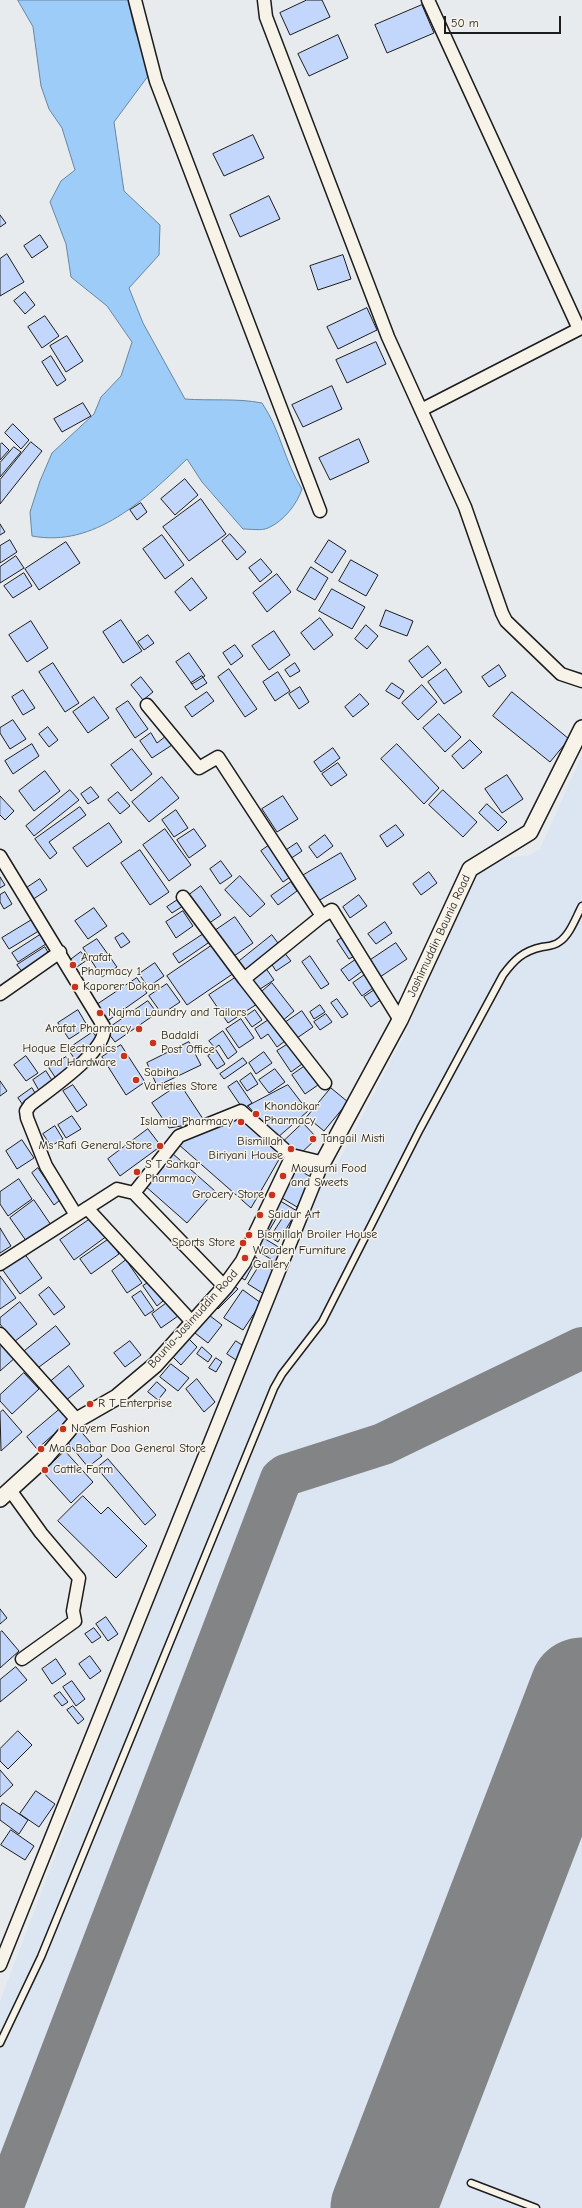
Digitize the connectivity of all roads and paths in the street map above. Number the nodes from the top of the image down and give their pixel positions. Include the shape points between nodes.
1 (135, 0) edge
2 (264, 0) edge
3 (428, 0) edge
4 (421, 410) junction
5 (320, 510) dead end
6 (582, 681) edge
7 (147, 705) dead end
8 (582, 728) edge
9 (0, 856) edge
10 (183, 897) dead end
11 (582, 906) edge
12 (322, 916) junction
13 (60, 952) junction
14 (244, 979) junction
15 (0, 994) edge
16 (400, 1020) junction
17 (325, 1082) dead end
18 (293, 1157) junction
19 (322, 1164) junction
20 (134, 1193) junction
21 (87, 1208) junction
22 (76, 1215) junction
23 (0, 1264) edge
24 (225, 1287) junction
25 (192, 1322) junction
26 (0, 1334) edge
27 (77, 1420) junction
28 (5, 1494) edge
29 (22, 1659) dead end
30 (0, 1965) edge
31 (0, 2043) edge
32 (471, 2183) dead end
33 (536, 2208) edge

1 - 5 street via 156,81
2 - 4 street via 266,17 388,337
3 - 4 street via 579,329
4 - 6 street via 465,507 506,620 561,674
7 - 12 street via 199,768 218,757
8 - 16 street, Jashimuddin Baunia Road via 530,832 470,869
9 - 13 street
10 - 14 street
11 - 31 lane via 559,942 522,954 512,962 503,975 420,1129 322,1322 274,1388 40,1957
12 - 14 street
12 - 16 street via 332,910
13 - 15 street
13 - 22 street via 104,1027 104,1037 91,1056 26,1110 46,1166
14 - 17 street
16 - 19 street
18 - 19 street
18 - 20 street via 241,1111 179,1136
18 - 24 street, Baunia-Jasimuddin Road via 243,1262
19 - 30 street
20 - 21 street via 116,1189
20 - 24 street
21 - 22 street
21 - 25 street
22 - 23 street
24 - 25 street, Baunia-Jasimuddin Road
25 - 27 street, Baunia-Jasimuddin Road via 154,1364 117,1397
26 - 27 street
27 - 28 street, Baunia-Jasimuddin Road via 45,1458
28 - 29 street via 79,1578 73,1611 75,1621
32 - 33 lane

